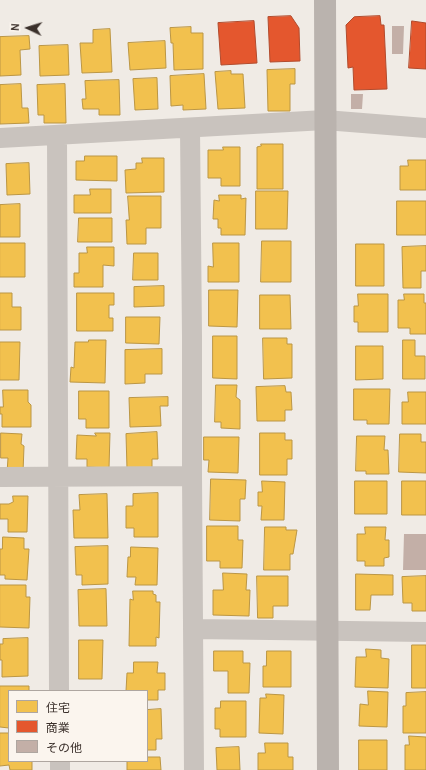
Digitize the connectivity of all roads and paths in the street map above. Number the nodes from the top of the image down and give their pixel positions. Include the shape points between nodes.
1 (326, 0) edge
2 (326, 120) junction
3 (426, 128) edge
4 (190, 129) junction
5 (57, 136) junction
6 (0, 138) edge
7 (192, 476) junction
8 (0, 477) edge
9 (57, 478) junction
10 (193, 629) junction
11 (328, 630) junction
12 (426, 632) edge
13 (59, 690) edge
14 (194, 770) edge
15 (328, 770) edge

1 - 2 street
2 - 3 street
2 - 4 street
2 - 11 street
4 - 5 street
4 - 7 street
5 - 6 street
5 - 9 street
7 - 9 street
7 - 10 street
8 - 9 street
9 - 13 street
10 - 11 street
10 - 14 street
11 - 12 street
11 - 15 street

